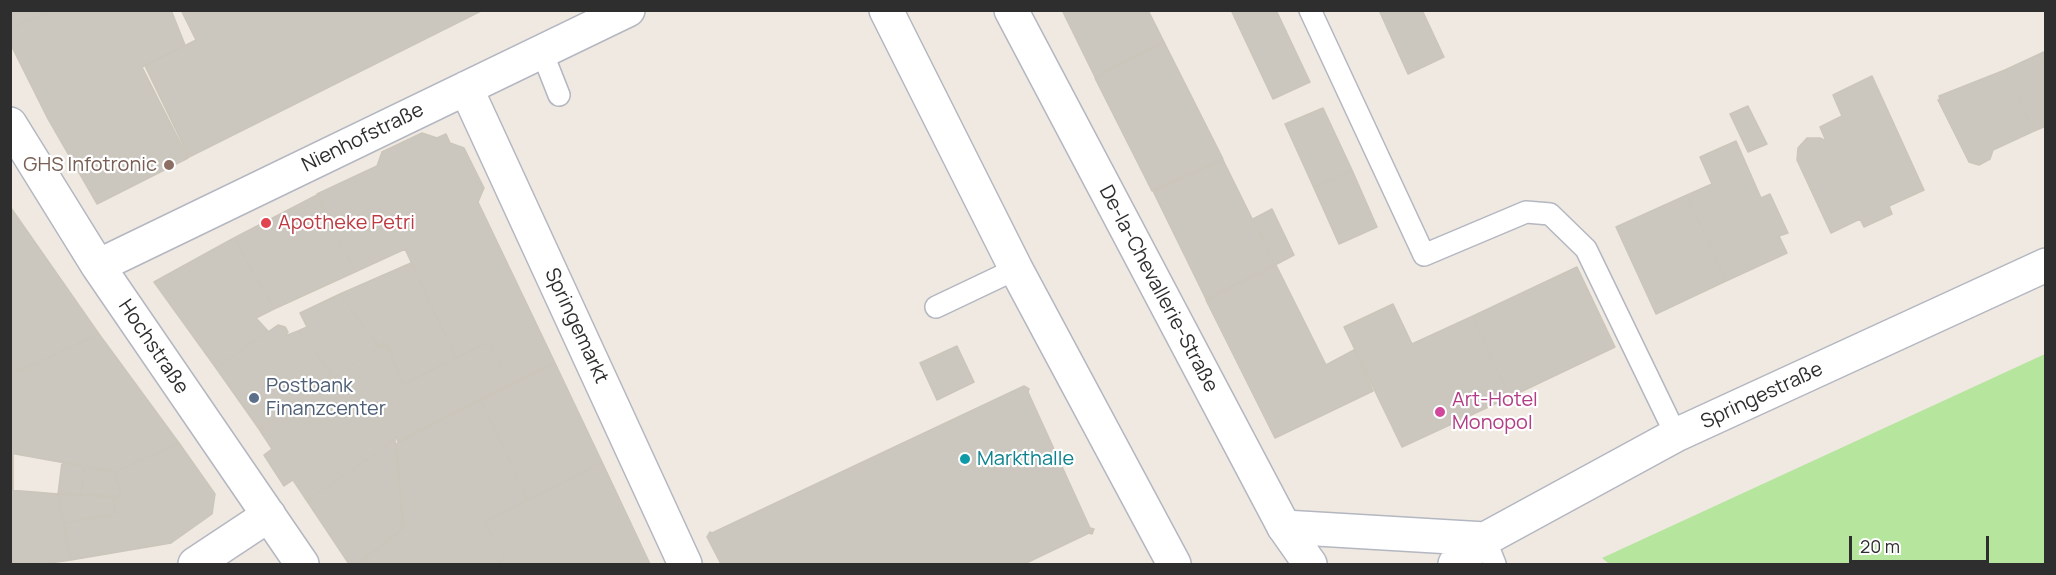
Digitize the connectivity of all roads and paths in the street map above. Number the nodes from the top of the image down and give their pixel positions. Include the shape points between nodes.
1 (628, 10) edge
2 (886, 10) edge
3 (1011, 10) edge
4 (1310, 10) edge
5 (593, 18) edge
6 (542, 52) junction
7 (466, 88) junction
8 (559, 95) dead end
9 (10, 124) edge
10 (98, 266) junction
11 (2046, 266) edge
12 (1016, 269) junction
13 (936, 307) dead end
14 (1676, 435) junction
15 (269, 515) junction
16 (1284, 527) junction
17 (1490, 552) edge
18 (195, 564) edge
19 (302, 564) edge
20 (685, 564) edge
21 (1174, 564) edge
22 (1310, 564) edge
23 (1455, 564) edge

1 - 5 street, Nienhofstraße
2 - 12 street
3 - 16 street, De-la-Chevallerie-Straße
4 - 14 lane via 1424,255 1526,212 1550,214 1586,249
5 - 6 street, Nienhofstraße
6 - 7 street, Nienhofstraße
6 - 8 lane
7 - 10 street, Nienhofstraße
7 - 20 street, Springemarkt
9 - 10 street, Hochstraße
10 - 15 street, Hochstraße
11 - 14 street, Springestraße
12 - 13 lane
12 - 21 street
14 - 17 street, Springestraße
15 - 18 street
15 - 19 street, Hochstraße
16 - 17 street
16 - 22 street, De-la-Chevallerie-Straße
17 - 23 street, Springestraße

